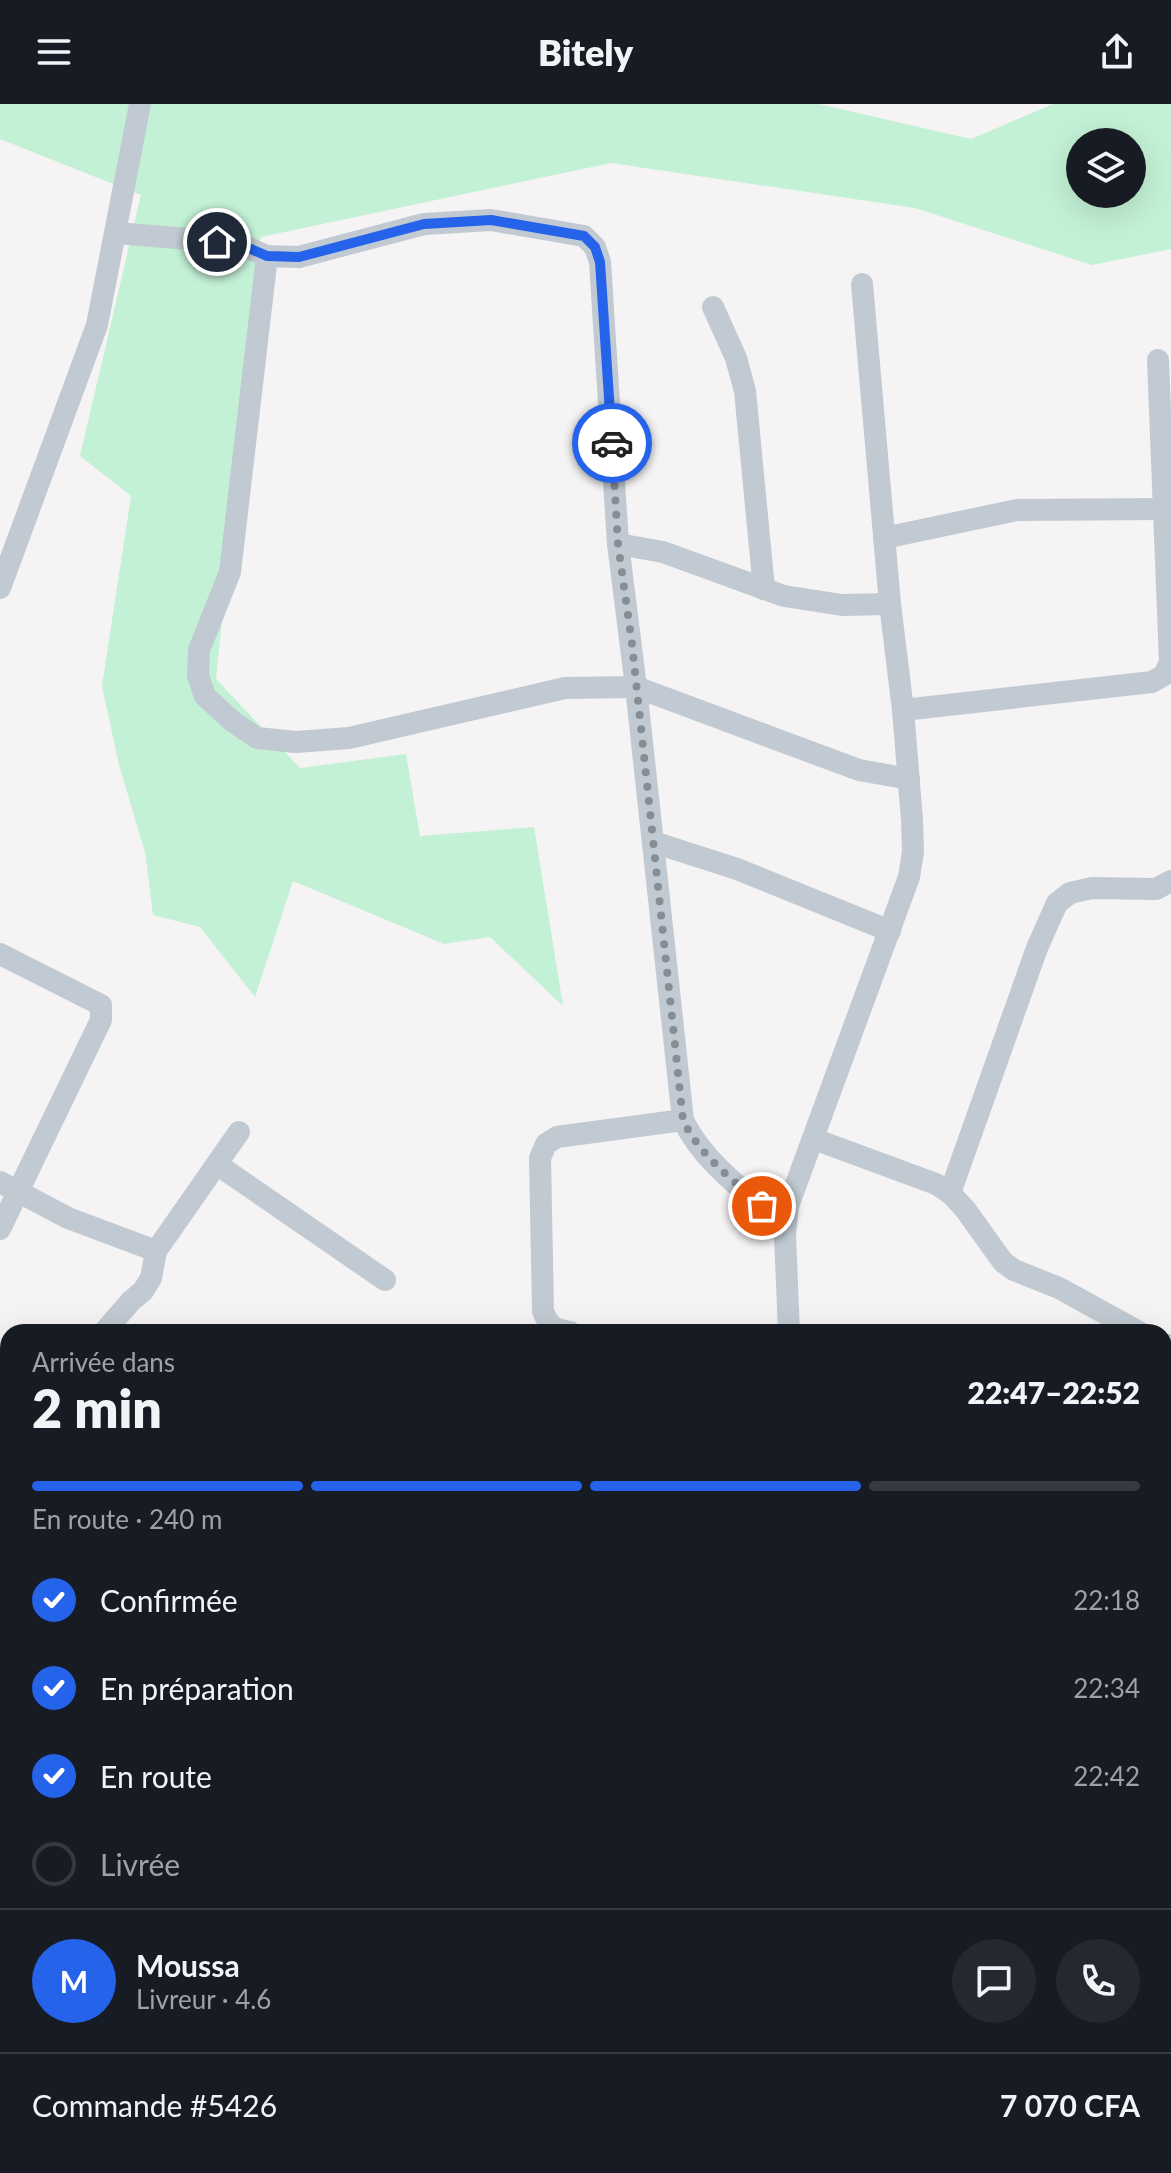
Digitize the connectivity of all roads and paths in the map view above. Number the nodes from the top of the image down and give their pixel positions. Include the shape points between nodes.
1 (140, 104) edge
2 (116, 233) junction
3 (267, 256) junction
4 (862, 284) dead end
5 (713, 307) dead end
6 (1158, 360) dead end
7 (1164, 509) junction
8 (884, 538) junction
9 (618, 544) junction
10 (1168, 558) edge
11 (0, 588) edge
12 (764, 589) junction
13 (890, 604) junction
14 (636, 687) junction
15 (903, 710) junction
16 (909, 779) junction
17 (653, 842) junction
18 (1171, 881) edge
19 (890, 931) junction
20 (0, 954) edge
21 (683, 1120) junction
22 (239, 1132) dead end
23 (814, 1139) junction
24 (218, 1165) junction
25 (8, 1188) edge
26 (950, 1193) junction
27 (785, 1226) junction
28 (0, 1229) edge
29 (156, 1251) junction
30 (385, 1280) dead end
31 (111, 1324) edge
32 (548, 1324) edge
33 (789, 1324) edge
34 (1124, 1324) edge

1 - 2 street
2 - 3 street via 237,243
2 - 11 street via 97,325
3 - 9 street via 299,257 424,224 491,220 584,236 600,262
3 - 14 street via 230,572 199,650 198,676 205,696 257,738 296,742 349,738 565,688
4 - 8 street
5 - 12 street via 745,391
6 - 7 street
7 - 8 street via 1017,510
7 - 10 street
8 - 13 street
9 - 12 street via 663,552
9 - 14 street
10 - 15 street via 1170,662 1164,675 1152,682
12 - 13 street via 842,605
13 - 15 street
14 - 16 street via 859,770
14 - 17 street
15 - 16 street
16 - 19 street via 913,852
17 - 19 street via 737,869
17 - 21 street
18 - 26 street via 1156,889 1092,888 1070,893 1057,903
19 - 23 street
20 - 25 street via 101,1005 102,1011
21 - 27 street via 716,1165
21 - 32 street via 557,1137 546,1144 540,1158 543,1311
22 - 24 street
23 - 26 street
23 - 27 street
24 - 29 street
24 - 30 street
25 - 28 street
25 - 29 street via 68,1218
26 - 34 street via 1003,1262
27 - 33 street
29 - 31 street via 143,1291

